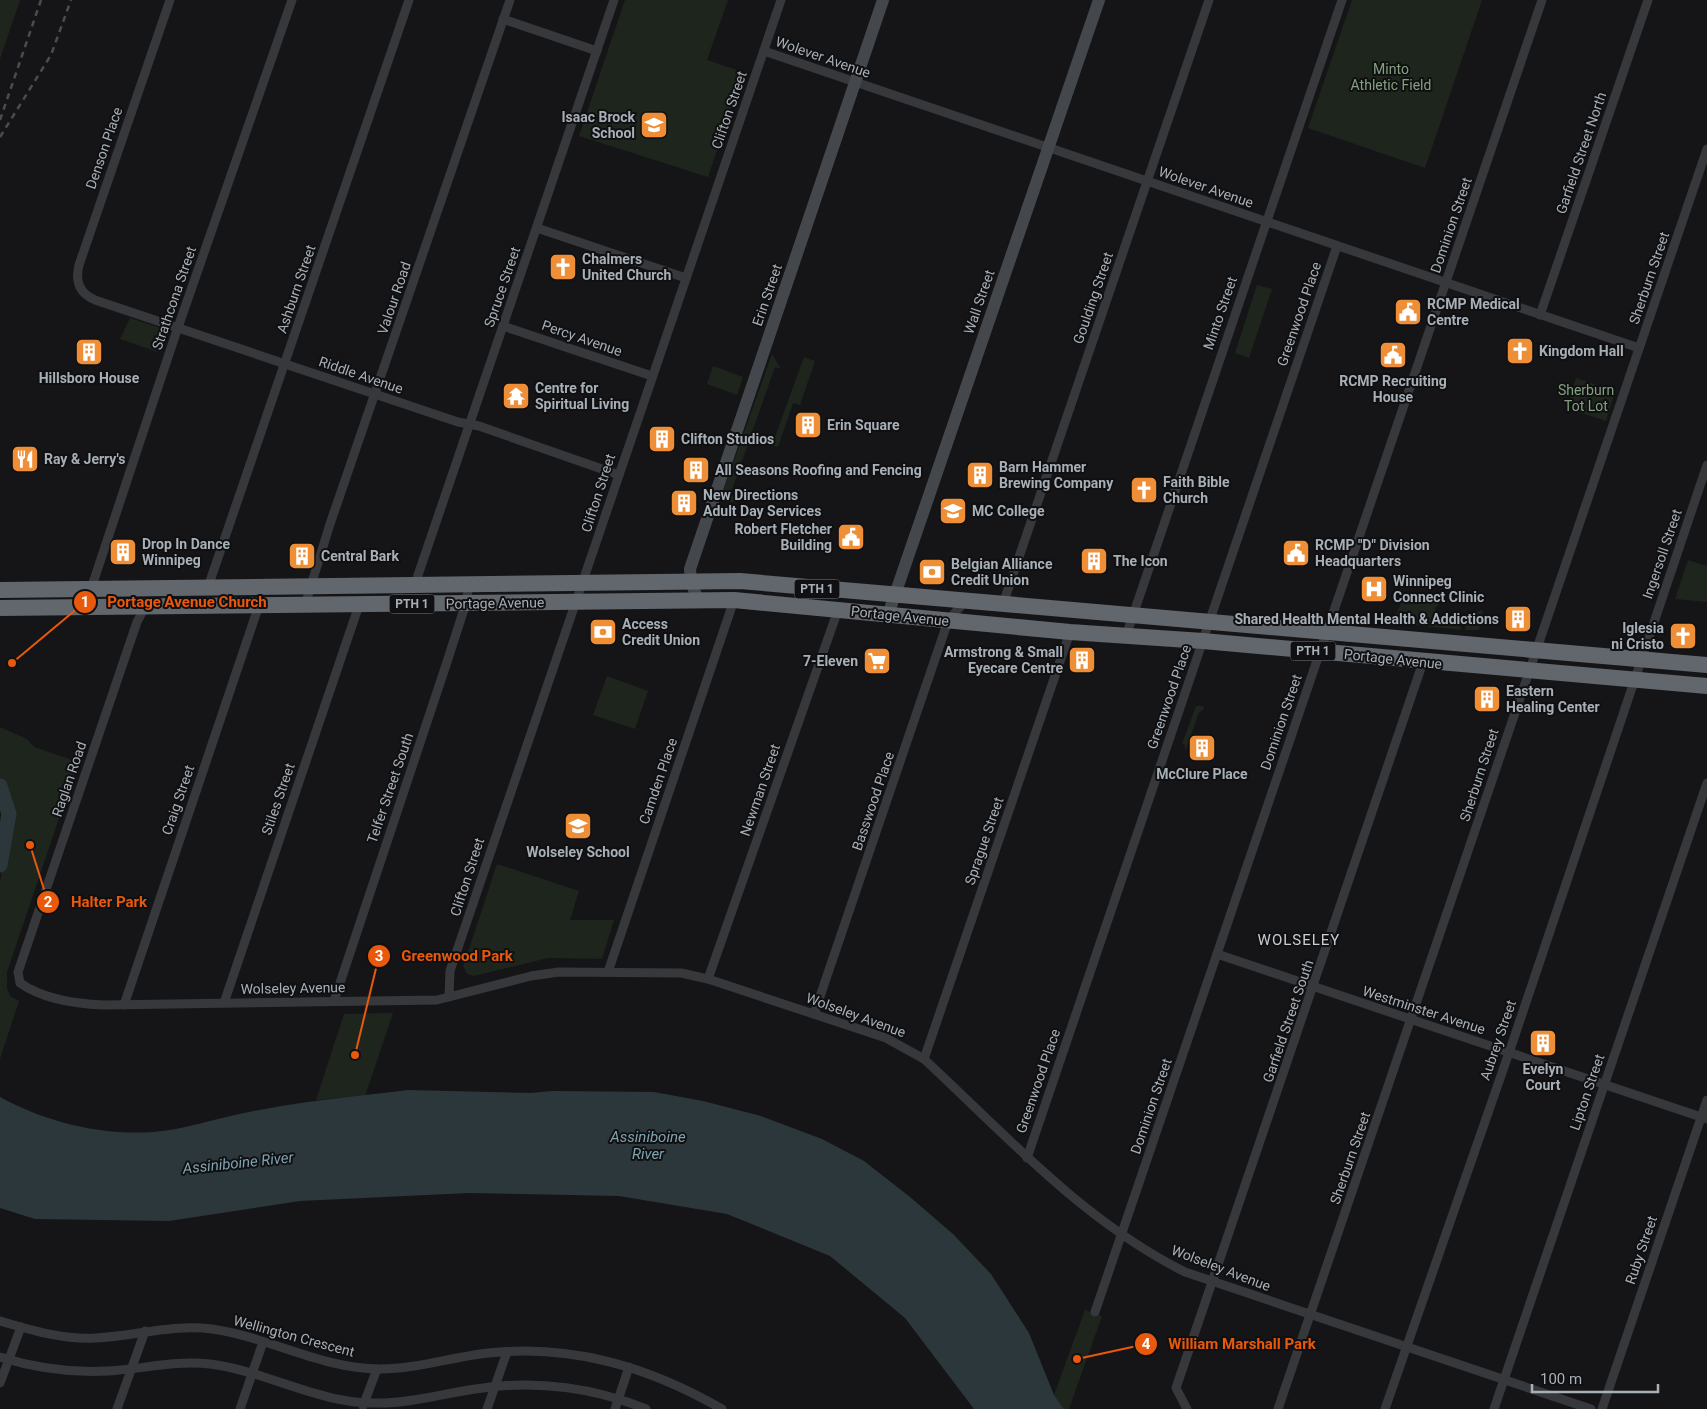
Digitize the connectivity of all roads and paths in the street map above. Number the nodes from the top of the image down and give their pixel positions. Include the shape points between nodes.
1 (170, 0) edge
2 (292, 0) edge
3 (409, 0) edge
4 (510, 0) edge
5 (614, 0) edge
6 (781, 0) edge
7 (883, 0) edge
8 (1099, 0) edge
9 (1209, 0) edge
10 (1342, 0) edge
11 (1542, 0) edge
12 (1648, 0) edge
13 (503, 19) junction
14 (597, 51) junction
15 (764, 51) junction
16 (855, 82) junction
17 (1049, 148) junction
18 (1707, 149) edge
19 (1147, 181) junction
20 (1266, 222) junction
21 (537, 228) junction
22 (1337, 246) junction
23 (686, 278) junction
24 (1446, 283) junction
25 (95, 300) joint
26 (1540, 315) junction
27 (503, 326) junction
28 (178, 328) junction
29 (1639, 348) junction
30 (284, 364) junction
31 (652, 376) junction
32 (375, 394) junction
33 (468, 424) junction
34 (1707, 465) edge
35 (618, 475) junction
36 (691, 582) junction
37 (469, 583) junction
38 (582, 583) junction
39 (415, 584) junction
40 (310, 586) junction
41 (156, 587) junction
42 (208, 587) junction
43 (91, 588) junction
44 (0, 590) edge
45 (895, 596) junction
46 (698, 600) junction
47 (734, 600) junction
48 (965, 601) junction
49 (576, 602) junction
50 (466, 603) junction
51 (1003, 604) junction
52 (259, 605) junction
53 (305, 605) junction
54 (359, 605) junction
55 (146, 606) junction
56 (85, 607) junction
57 (0, 608) edge
58 (838, 610) junction
59 (888, 615) junction
60 (1133, 616) junction
61 (948, 621) junction
62 (1210, 622) junction
63 (1070, 632) junction
64 (1326, 633) junction
65 (1126, 636) junction
66 (1203, 641) junction
67 (1319, 651) junction
68 (1535, 651) junction
69 (1640, 659) junction
70 (1423, 662) junction
71 (1707, 665) edge
72 (1529, 671) junction
73 (1634, 680) junction
74 (1707, 686) edge
75 (1707, 783) edge
76 (1217, 954) junction
77 (608, 972) junction
78 (708, 979) junction
79 (20, 983) joint
80 (1314, 988) junction
81 (449, 997) junction
82 (334, 1001) junction
83 (224, 1003) junction
84 (124, 1005) junction
85 (814, 1014) junction
86 (1412, 1020) junction
87 (1509, 1052) junction
88 (924, 1059) junction
89 (1604, 1085) junction
90 (1707, 1100) edge
91 (1704, 1118) edge
92 (1027, 1158) junction
93 (1122, 1234) junction
94 (1213, 1282) junction
95 (1095, 1312) dead end
96 (1310, 1315) junction
97 (0, 1321) edge
98 (21, 1327) junction
99 (145, 1331) junction
100 (263, 1342) junction
101 (1406, 1347) junction
102 (506, 1352) junction
103 (4, 1358) edge
104 (629, 1367) junction
105 (132, 1368) junction
106 (377, 1369) junction
107 (252, 1374) junction
108 (1504, 1380) junction
109 (0, 1384) edge
110 (495, 1386) junction
111 (618, 1398) junction
112 (363, 1406) edge
113 (118, 1409) edge
114 (240, 1409) edge
115 (487, 1409) edge
116 (614, 1409) edge
117 (646, 1409) edge
118 (722, 1409) edge
119 (1187, 1409) edge
120 (1278, 1409) edge
121 (1385, 1409) edge
122 (1494, 1409) edge
123 (1592, 1409) edge
124 (1602, 1409) edge

1 - 25 street, Denson Place via 77,270 79,287
2 - 28 street, Strathcona Street
3 - 30 street, Ashburn Street
4 - 13 street, Valour Road
5 - 14 street, Spruce Street
6 - 15 street, Clifton Street
7 - 16 main road, Erin Street
8 - 17 main road, Wall Street
9 - 19 street, Goulding Street
10 - 20 street, Minto Street
11 - 24 street, Dominion Street
12 - 26 street, Garfield Street North
13 - 14 street
13 - 32 street, Valour Road
14 - 21 street, Spruce Street
15 - 16 street, Wolever Avenue
15 - 23 street, Clifton Street
16 - 17 street, Wolever Avenue
16 - 36 main road, Erin Street via 704,524 690,569
17 - 19 street, Wolever Avenue
17 - 45 main road, Wall Street
18 - 29 street, Sherburn Street
19 - 20 street, Wolever Avenue
19 - 51 street, Goulding Street
20 - 22 street, Wolever Avenue
20 - 60 street, Minto Street
21 - 23 street
21 - 27 street, Spruce Street
22 - 24 street, Wolever Avenue
22 - 62 street, Greenwood Place
23 - 31 street, Clifton Street
24 - 26 street, Wolever Avenue
24 - 64 street, Dominion Street
25 - 28 street, Riddle Avenue
26 - 29 street, Wolever Avenue
27 - 31 street, Percy Avenue
27 - 33 street, Spruce Street
28 - 30 street, Riddle Avenue
28 - 43 street, Strathcona Street
29 - 68 street, Sherburn Street
30 - 32 street, Riddle Avenue
30 - 42 street, Ashburn Street
31 - 35 street, Clifton Street
32 - 33 street, Riddle Avenue
32 - 40 street, Valour Road
33 - 35 street, Riddle Avenue
33 - 39 street, Spruce Street
34 - 69 street, Ingersoll Street
35 - 38 street, Clifton Street
36 - 38 highway, Portage Avenue / PTH 1
36 - 45 highway, Portage Avenue / PTH 1 via 740,582
36 - 46 main road, Erin Street
37 - 38 highway, Portage Avenue / PTH 1
37 - 39 highway, Portage Avenue / PTH 1
37 - 50 street, Telfer Street South
38 - 49 street, Clifton Street
39 - 40 highway, Portage Avenue / PTH 1
40 - 42 highway, Portage Avenue / PTH 1
40 - 53 street, Valour Road
41 - 42 highway, Portage Avenue / PTH 1
41 - 43 highway, Portage Avenue / PTH 1
41 - 55 street, Raglan Road
43 - 44 highway, Portage Avenue / PTH 1
43 - 56 street, Strathcona Street
45 - 48 highway, Portage Avenue / PTH 1
45 - 59 main road, Wall Street
46 - 47 highway, Portage Avenue / PTH 1
46 - 49 highway, Portage Avenue / PTH 1
47 - 58 highway, Portage Avenue / PTH 1
47 - 77 street, Camden Place
48 - 51 highway, Portage Avenue / PTH 1
48 - 61 street, Basswood Place
49 - 50 highway, Portage Avenue / PTH 1
49 - 81 street, Clifton Street via 450,971
50 - 54 highway, Portage Avenue / PTH 1
50 - 82 street, Telfer Street South
51 - 60 highway, Portage Avenue / PTH 1
52 - 53 highway, Portage Avenue / PTH 1
52 - 55 highway, Portage Avenue / PTH 1
52 - 84 street, Craig Street
53 - 54 highway, Portage Avenue / PTH 1
54 - 83 street, Stiles Street
55 - 56 highway, Portage Avenue / PTH 1
55 - 79 street, Raglan Road via 137,622 52,869 18,972
56 - 57 highway, Portage Avenue / PTH 1
58 - 59 highway, Portage Avenue / PTH 1
58 - 78 street, Newman Street
59 - 61 highway, Portage Avenue / PTH 1
60 - 62 highway, Portage Avenue / PTH 1
60 - 65 street, Minto Street
61 - 63 highway, Portage Avenue / PTH 1
61 - 85 street, Basswood Place
62 - 64 highway, Portage Avenue / PTH 1
62 - 66 street, Greenwood Place
63 - 65 highway, Portage Avenue / PTH 1
63 - 88 street, Sprague Street
64 - 67 street, Dominion Street
64 - 68 highway, Portage Avenue / PTH 1
65 - 66 highway, Portage Avenue / PTH 1
66 - 67 highway, Portage Avenue / PTH 1
66 - 92 street, Greenwood Place
67 - 70 highway, Portage Avenue / PTH 1
67 - 76 street, Dominion Street
68 - 69 highway, Portage Avenue / PTH 1
68 - 72 street, Sherburn Street
69 - 71 highway, Portage Avenue / PTH 1
69 - 73 street, Ingersoll Street
70 - 72 highway, Portage Avenue / PTH 1
70 - 80 street, Garfield Street South
72 - 73 highway, Portage Avenue / PTH 1
72 - 86 street, Sherburn Street
73 - 74 highway, Portage Avenue / PTH 1
73 - 87 street, Aubrey Street
75 - 89 street, Lipton Street
76 - 80 street, Westminster Avenue
76 - 93 street, Dominion Street
77 - 78 street, Wolseley Avenue via 681,973
77 - 81 street, Wolseley Avenue via 549,973
78 - 85 street, Wolseley Avenue
79 - 84 street, Wolseley Avenue via 31,990 73,1002
80 - 86 street, Westminster Avenue
80 - 94 street, Garfield Street South
81 - 82 street, Wolseley Avenue via 437,1000
82 - 83 street, Wolseley Avenue
83 - 84 street, Wolseley Avenue
85 - 88 street, Wolseley Avenue via 886,1038
86 - 87 street, Westminster Avenue
86 - 96 street, Sherburn Street
87 - 89 street, Westminster Avenue
87 - 101 street, Aubrey Street
88 - 92 street, Wolseley Avenue
89 - 91 street, Westminster Avenue
89 - 108 street, Lipton Street
90 - 91 street, Ruby Street
91 - 124 street, Ruby Street
92 - 93 street, Wolseley Avenue via 1079,1204
93 - 94 street, Wolseley Avenue via 1163,1261
93 - 95 street, Dominion Street
94 - 96 street, Wolseley Avenue
94 - 119 street, Garfield Street South via 1176,1388
96 - 101 street, Wolseley Avenue
96 - 120 street, Sherburn Street
97 - 98 street, Wellington Crescent
98 - 99 street, Wellington Crescent via 85,1338
98 - 103 street
99 - 100 street, Wellington Crescent via 210,1329
99 - 105 street
100 - 106 street, Wellington Crescent via 335,1363
100 - 107 street
101 - 108 street, Wolseley Avenue
101 - 121 street, Aubrey Street
102 - 104 street, Wellington Crescent via 570,1354
102 - 106 street, Wellington Crescent
102 - 110 street
103 - 105 street via 46,1368 78,1371
103 - 109 street
104 - 111 street
104 - 118 street, Wellington Crescent via 659,1376
105 - 107 street via 200,1363
105 - 113 street
106 - 112 street
107 - 112 street
107 - 114 street
108 - 122 street, Lipton Street
108 - 123 street, Wolseley Avenue
110 - 111 street via 559,1387
110 - 112 street
110 - 115 street
111 - 116 street
111 - 117 street

